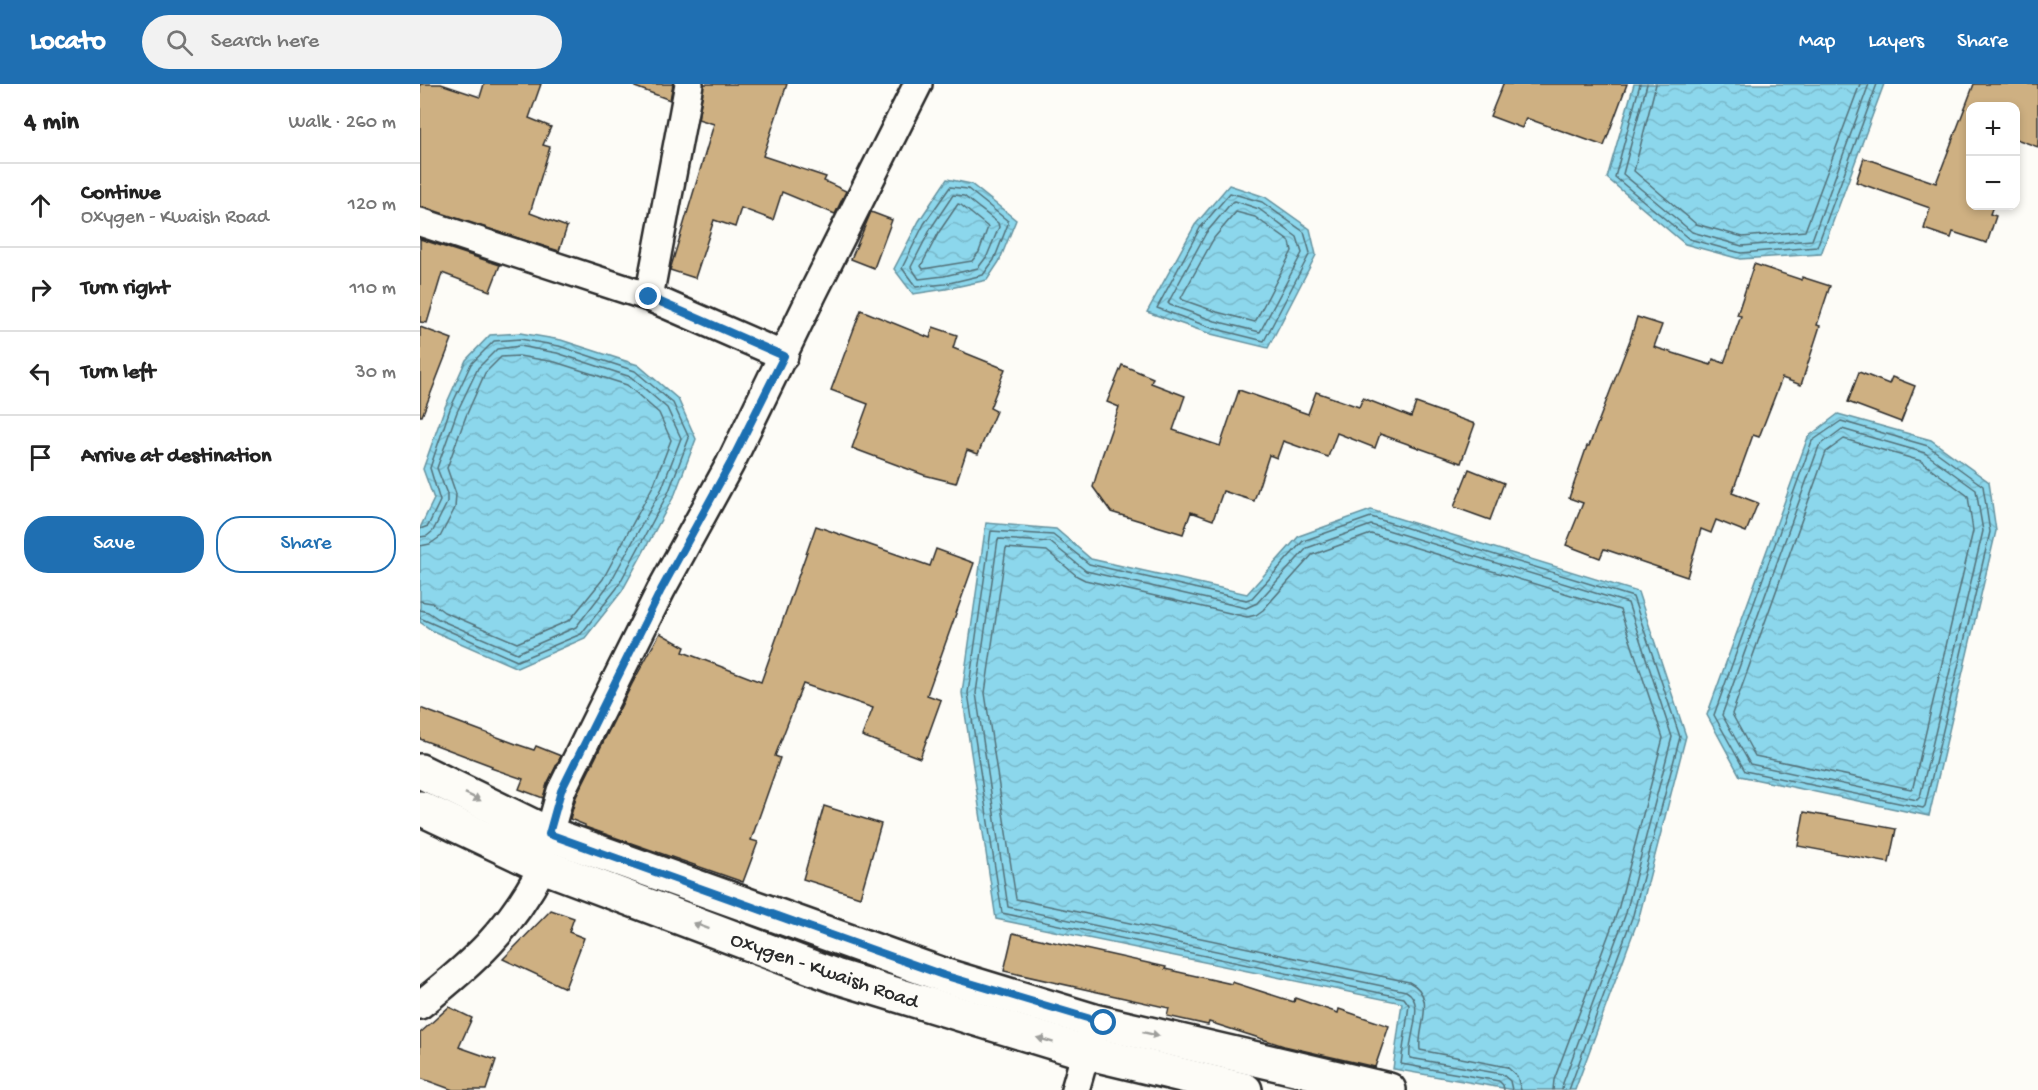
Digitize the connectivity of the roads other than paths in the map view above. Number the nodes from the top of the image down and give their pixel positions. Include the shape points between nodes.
1 (689, 84) edge
2 (918, 84) edge
3 (420, 222) edge
4 (649, 297) junction
5 (784, 356) junction
6 (420, 771) edge
7 (420, 808) edge
8 (549, 834) junction
9 (543, 867) junction
10 (420, 1005) edge
11 (1094, 1021) junction
12 (1085, 1052) junction
13 (1075, 1090) edge
14 (1245, 1090) edge
15 (1389, 1090) edge

1 - 4 street
2 - 5 street
3 - 4 street
4 - 5 street
5 - 8 street via 561,791
6 -> 8 main road, Oxygen - Kwaish Road
7 - 9 main road, Oxygen - Kwaish Road
8 - 11 main road, Oxygen - Kwaish Road via 943,975
9 - 10 street via 497,938
12 -> 9 main road, Oxygen - Kwaish Road via 835,976
11 - 12 street
11 -> 15 main road, Oxygen - Kwaish Road
12 - 13 street
12 - 14 main road, Oxygen - Kwaish Road

